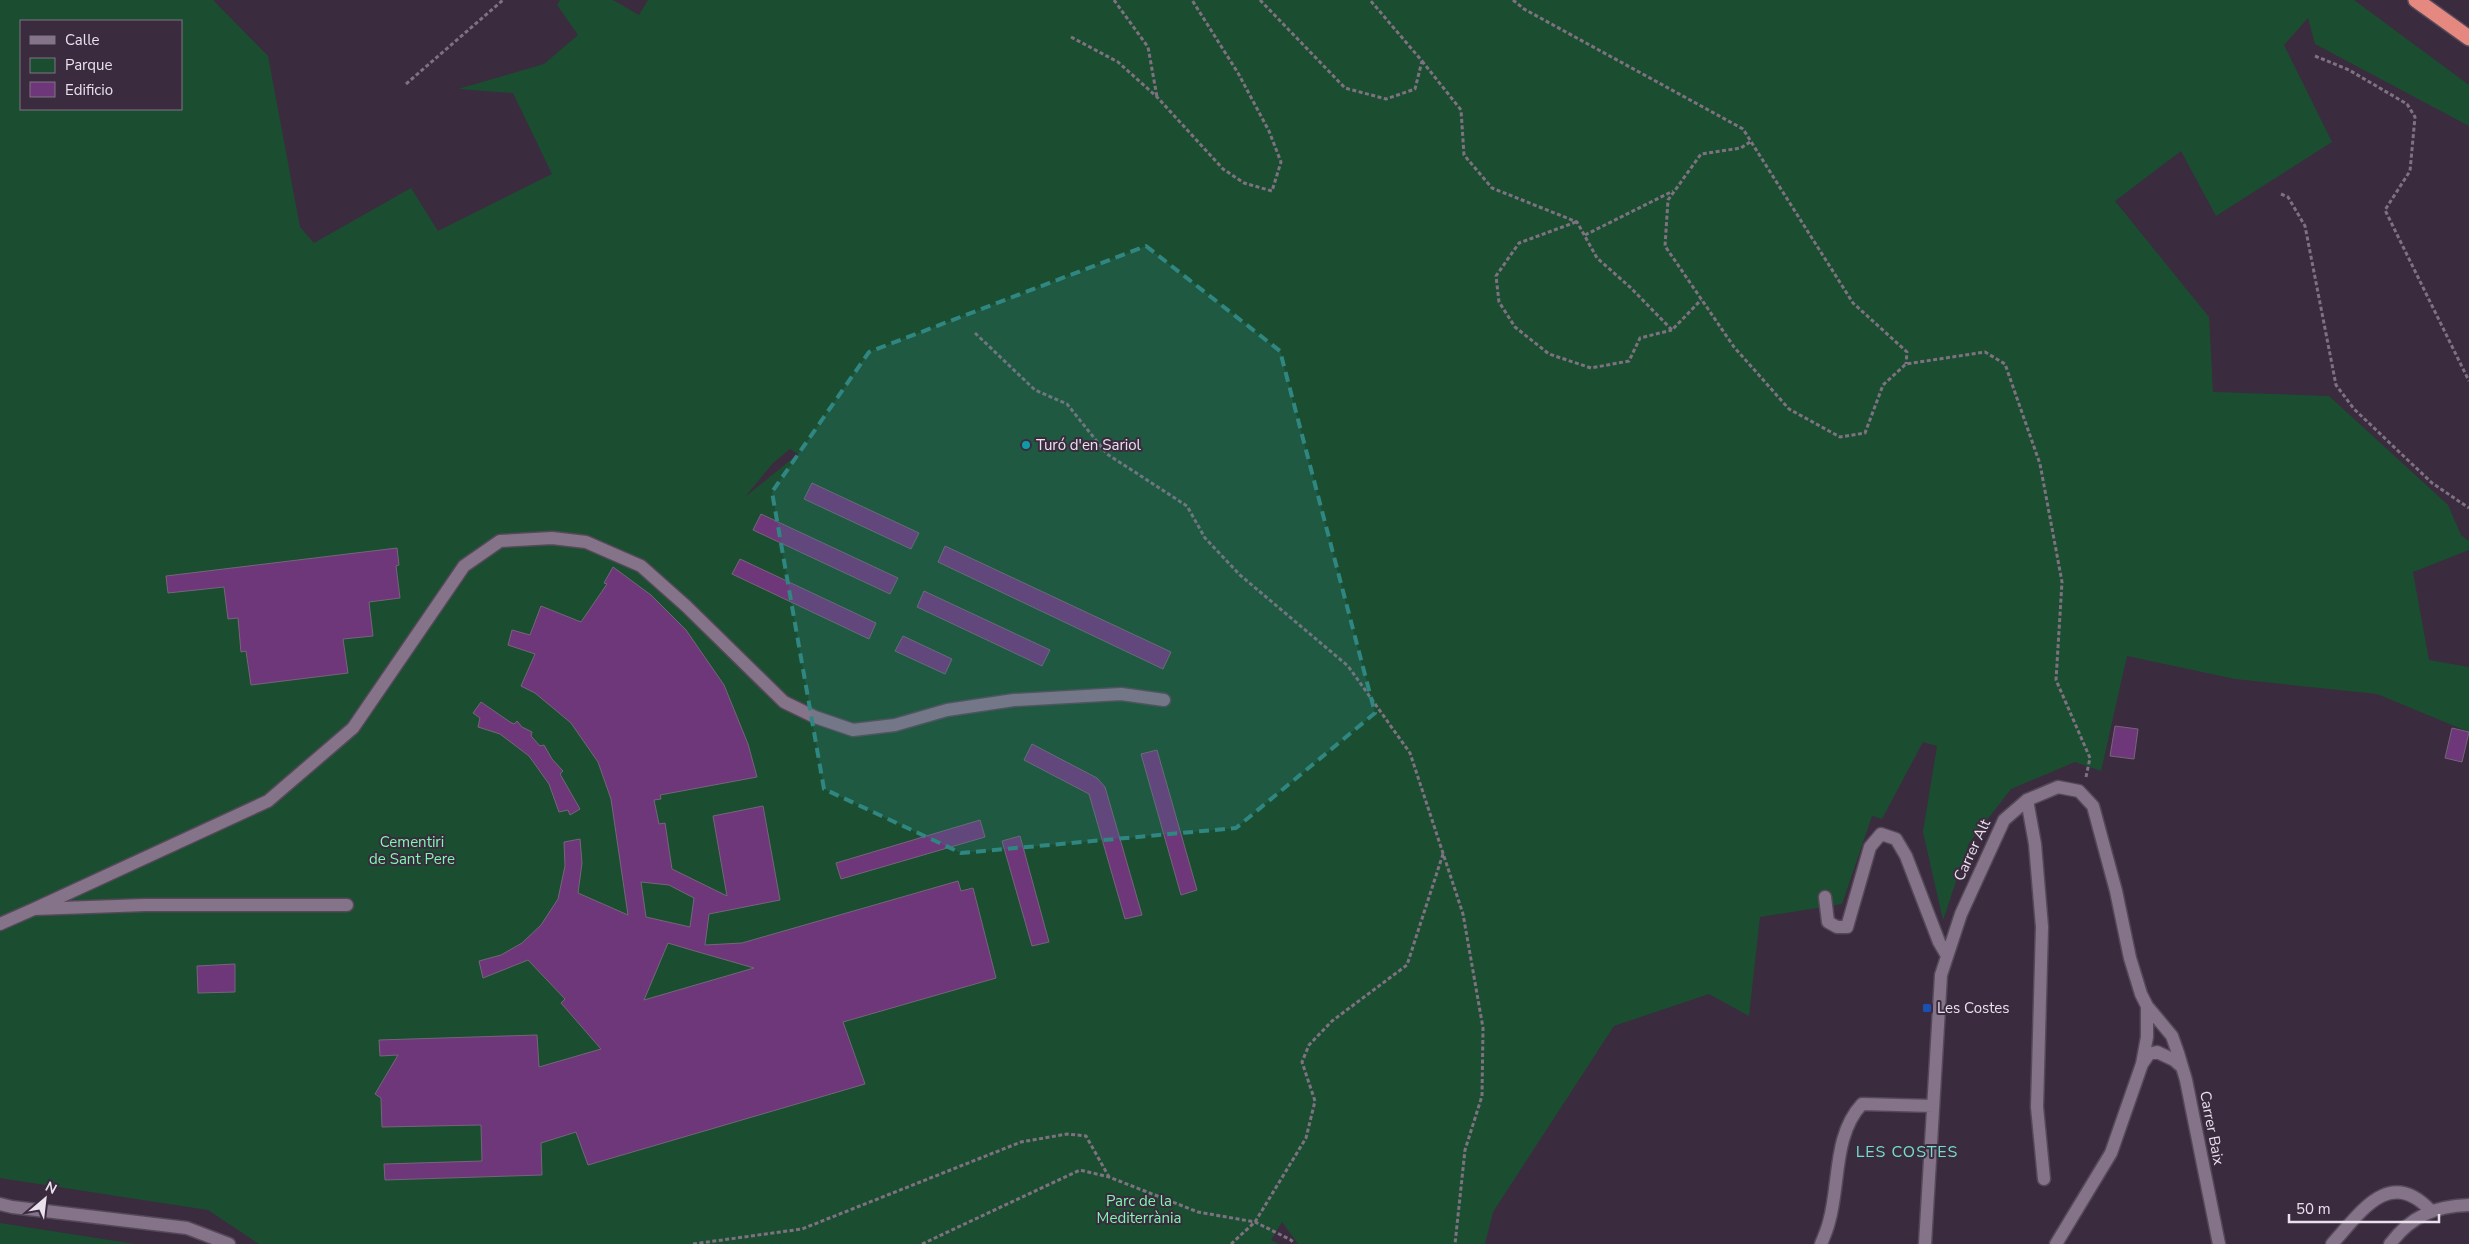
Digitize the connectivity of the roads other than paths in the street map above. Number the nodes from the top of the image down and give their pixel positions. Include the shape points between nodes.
1 (2416, 0) edge
2 (2469, 38) edge
3 (1164, 700) dead end
4 (2027, 800) junction
5 (1824, 897) dead end
6 (347, 905) dead end
7 (34, 909) junction
8 (0, 924) edge
9 (1946, 954) junction
10 (2147, 1006) junction
11 (2142, 1064) junction
12 (2182, 1067) junction
13 (1933, 1106) junction
14 (2044, 1179) dead end
15 (0, 1204) edge
16 (2469, 1205) edge
17 (2430, 1210) junction
18 (229, 1244) edge
19 (1821, 1244) edge
20 (1925, 1244) edge
21 (2056, 1244) edge
22 (2219, 1244) edge
23 (2332, 1244) edge
24 (2390, 1244) edge

1 - 2 highway
3 - 7 street via 1121,694 1014,700 947,710 895,725 854,730 784,702 641,566 586,542 552,538 500,541 464,566 352,728 268,802
4 - 9 street, Carrer Alt via 2004,820 1970,891
4 - 10 street, Carrer Alt via 2058,787 2080,791 2093,806 2130,958
4 - 14 street via 2035,844 2042,926 2037,1107
5 - 9 street via 1828,922 1837,927 1847,927 1870,847 1881,834 1896,839
6 - 7 street via 145,904
7 - 8 street
9 - 13 street, Carrer Alt via 1941,975
10 - 11 street via 2147,1037
10 - 12 street via 2172,1036
11 - 12 street via 2149,1054 2157,1052
11 - 21 street via 2111,1153
12 - 22 street, Carrer Baix
13 - 19 street via 1862,1104 1852,1115 1844,1134 1829,1222
13 - 20 street, Carrer Alt
15 - 18 street via 188,1228
16 - 17 street
17 - 23 street via 2410,1194 2391,1191 2373,1202
17 - 24 street via 2409,1224

